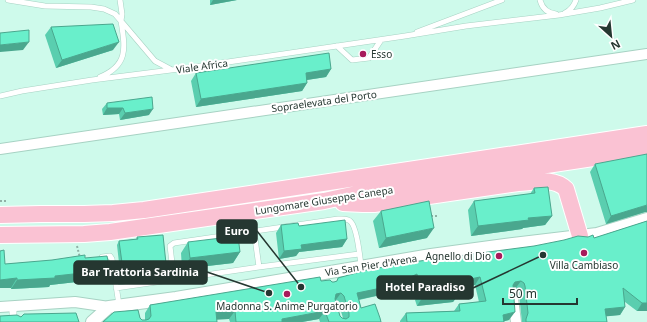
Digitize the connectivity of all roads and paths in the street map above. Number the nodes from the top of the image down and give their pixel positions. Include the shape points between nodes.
1 (8, 0) edge
2 (120, 0) edge
3 (502, 0) edge
4 (540, 0) edge
5 (576, 0) edge
6 (633, 0) edge
7 (559, 15) junction
8 (121, 21) junction
9 (405, 36) junction
10 (381, 40) junction
11 (337, 46) junction
12 (647, 54) edge
13 (170, 70) junction
14 (92, 80) junction
15 (0, 96) edge
16 (647, 134) edge
17 (0, 149) edge
18 (647, 150) edge
19 (324, 201) junction
20 (0, 216) edge
21 (647, 219) edge
22 (254, 231) junction
23 (0, 235) edge
24 (580, 236) junction
25 (77, 246) dead end
26 (359, 254) junction
27 (80, 260) joint
28 (259, 267) junction
29 (361, 267) junction
30 (174, 280) junction
31 (116, 288) junction
32 (513, 295) edge
33 (13, 306) junction
34 (114, 307) junction
35 (0, 308) edge
36 (13, 322) edge
37 (92, 322) edge
38 (516, 322) edge

1 - 8 lane via 45,6 104,9 115,14
2 - 8 lane
3 - 9 lane, Viale Africa
4 - 7 lane via 547,11
5 - 7 lane, Viale Africa via 570,10
6 - 7 lane, Viale Africa
7 - 9 lane, Viale Africa
8 - 13 lane via 155,61
8 - 14 lane via 124,44 120,62 111,71
9 - 10 lane, Viale Africa
10 - 11 lane, Viale Africa
10 - 11 lane via 369,58 352,60
11 - 13 lane, Viale Africa
12 - 17 street, Sopraelevata del Porto
13 - 14 lane, Viale Africa
14 - 15 lane, Viale Africa
16 - 20 highway, Lungomare Giuseppe Canepa via 144,210
18 - 19 highway, Lungomare Giuseppe Canepa
19 - 23 highway, Lungomare Giuseppe Canepa via 110,232
19 - 24 highway via 374,204 518,183 556,182 566,189
21 - 24 street, Via San Pier d'Arena
22 - 26 lane via 344,219 350,221 354,227
22 - 28 lane
22 - 30 lane via 173,243 170,246
24 - 29 street, Via San Pier d'Arena via 505,244
25 - 27 path
26 - 28 lane
26 - 29 lane
27 - 31 lane via 110,256
28 - 30 lane
29 - 34 street, Via San Pier d'Arena via 326,276 176,298 138,310
30 - 31 lane
31 - 34 lane
32 - 38 street
33 - 34 street via 75,302
33 - 35 street
33 - 36 street
34 - 37 street

